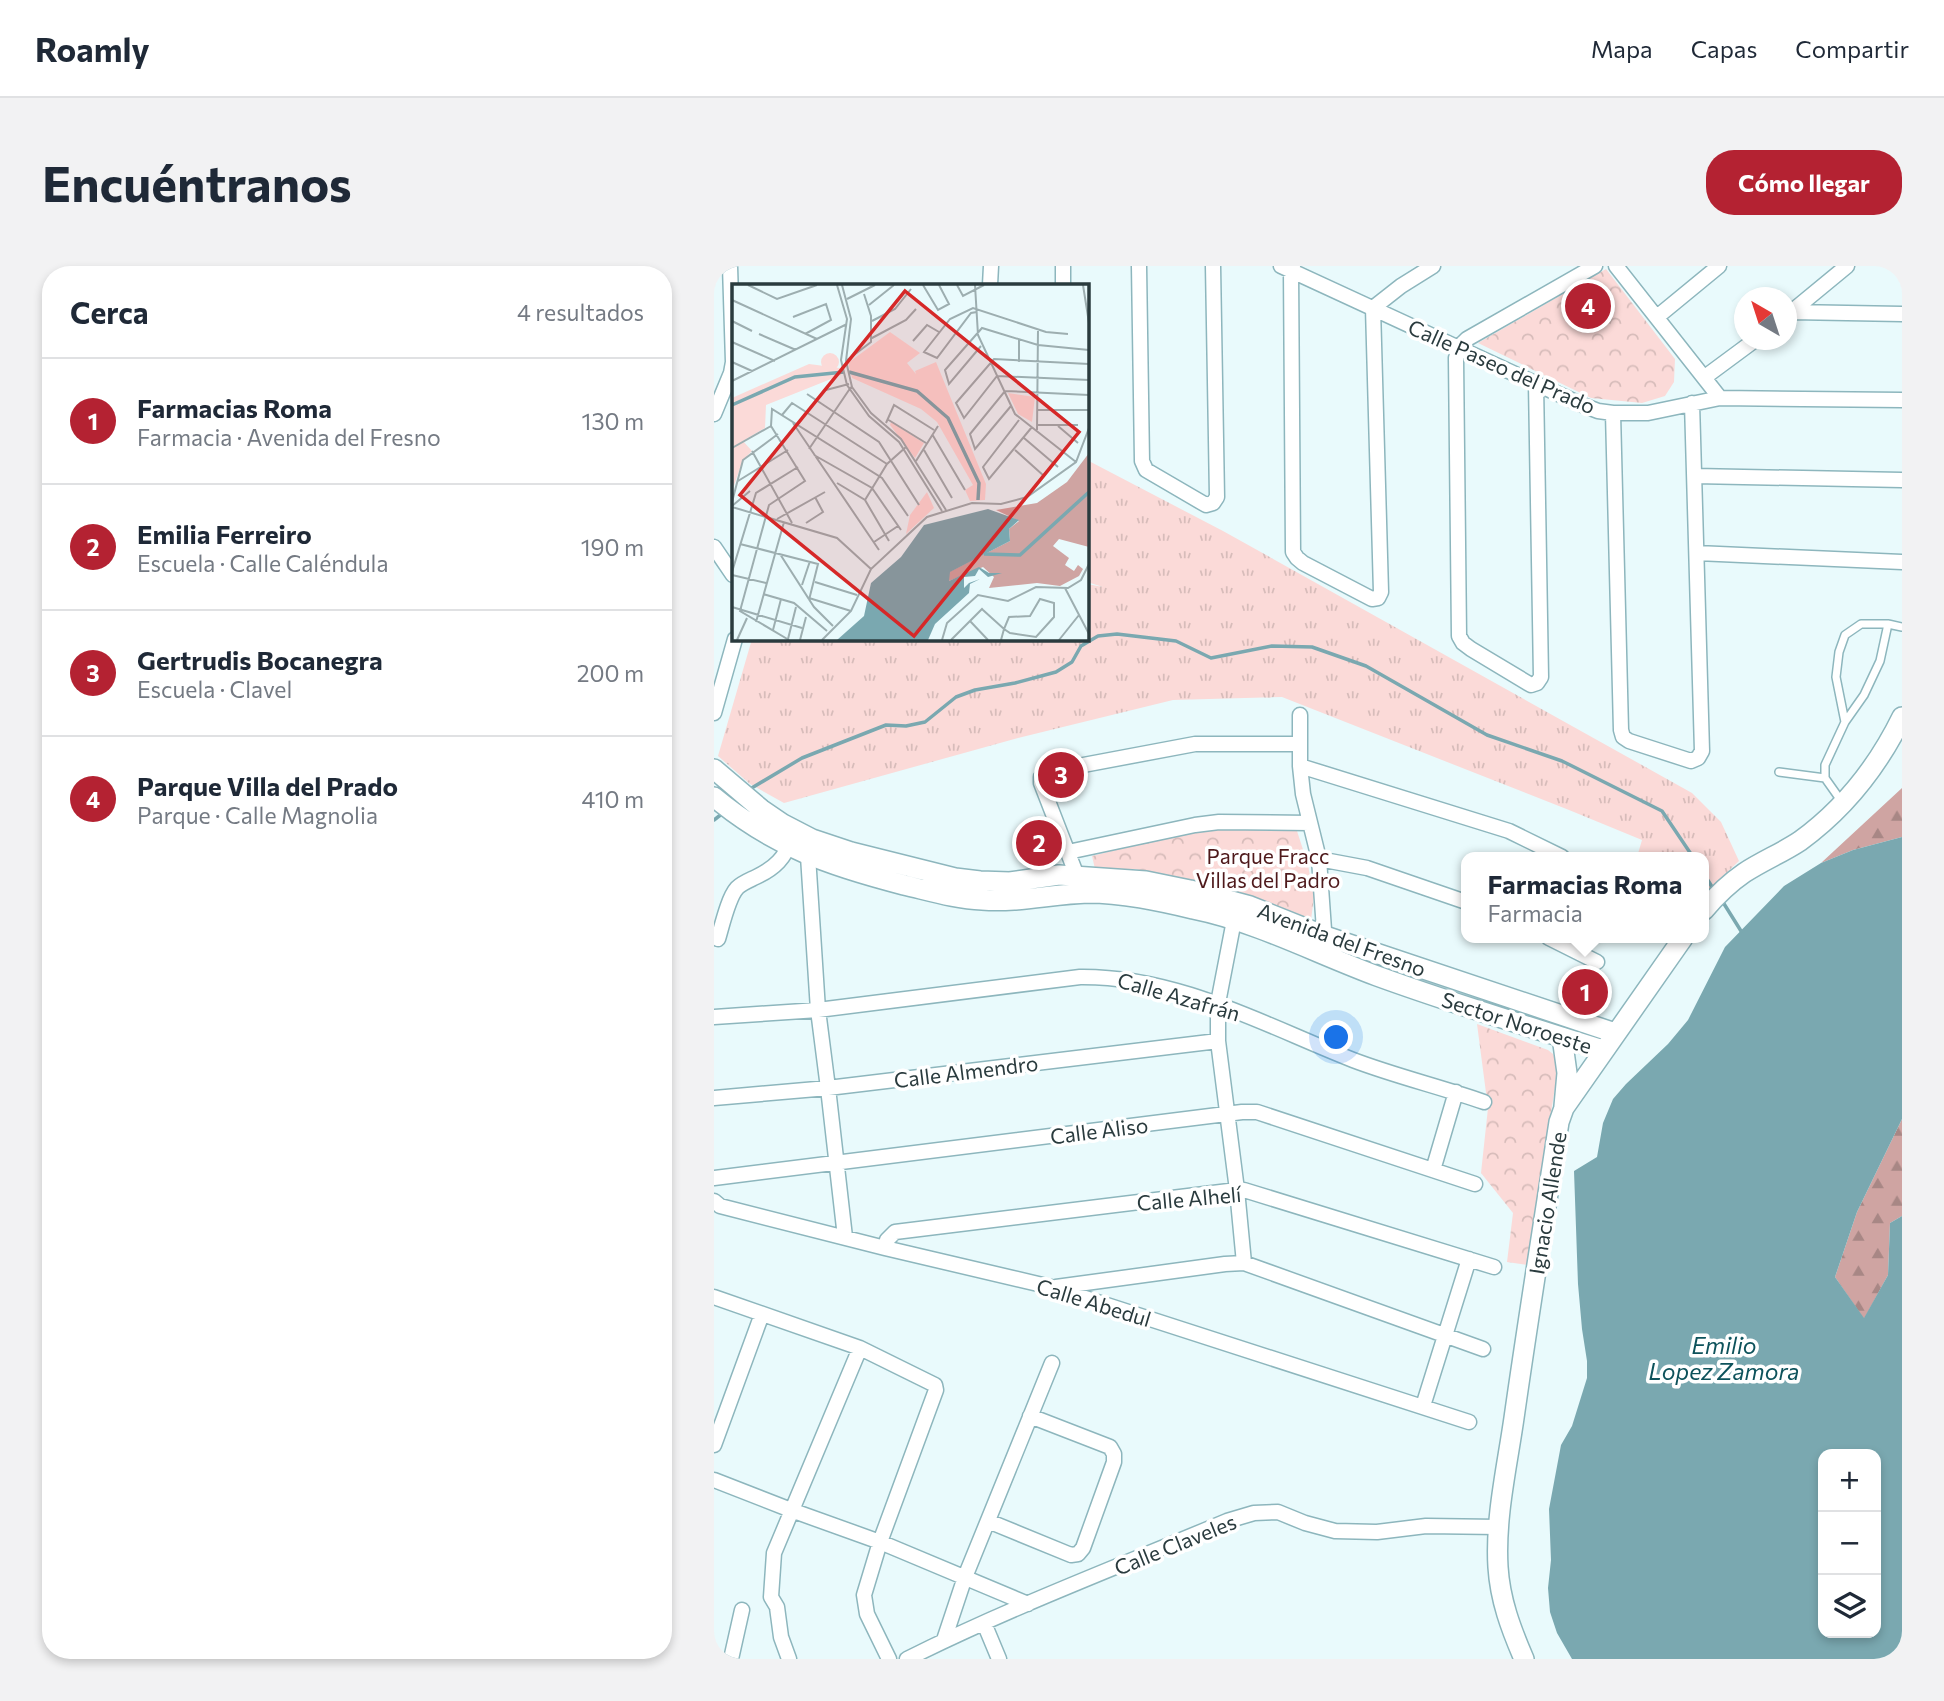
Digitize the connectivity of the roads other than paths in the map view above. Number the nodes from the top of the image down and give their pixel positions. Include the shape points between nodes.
1 (730, 266) edge
2 (992, 266) edge
3 (1063, 266) edge
4 (1139, 266) edge
5 (1213, 266) edge
6 (1433, 266) edge
7 (1595, 266) edge
8 (1616, 266) edge
9 (1719, 266) edge
10 (1847, 266) edge
11 (1288, 267) edge
12 (990, 284) edge
13 (1063, 284) edge
14 (1797, 307) edge
15 (1373, 309) junction
16 (1797, 314) edge
17 (1902, 314) edge
18 (1657, 317) junction
19 (732, 330) edge
20 (1459, 347) junction
21 (1741, 350) edge
22 (732, 368) edge
23 (1704, 377) junction
24 (1536, 384) junction
25 (1720, 397) junction
26 (1902, 400) edge
27 (1692, 403) junction
28 (1613, 413) junction
29 (714, 414) edge
30 (1695, 476) junction
31 (1902, 480) edge
32 (714, 547) edge
33 (1697, 553) junction
34 (1902, 562) edge
35 (732, 574) edge
36 (1888, 624) junction
37 (1902, 627) edge
38 (735, 640) edge
39 (714, 713) edge
40 (1300, 715) dead end
41 (1902, 717) edge
42 (1845, 722) junction
43 (1300, 744) junction
44 (1300, 766) junction
45 (1779, 772) dead end
46 (718, 773) edge
47 (1825, 778) junction
48 (714, 797) edge
49 (1843, 803) junction
50 (1310, 823) junction
51 (801, 843) junction
52 (1068, 852) junction
53 (1552, 852) edge
54 (1320, 859) junction
55 (1077, 876) junction
56 (1461, 900) edge
57 (1709, 905) edge
58 (1236, 911) junction
59 (1325, 936) junction
60 (718, 939) dead end
61 (1567, 943) edge
62 (1679, 943) edge
63 (1324, 956) junction
64 (1597, 962) dead end
65 (1218, 1003) junction
66 (818, 1010) junction
67 (714, 1017) edge
68 (1615, 1033) junction
69 (1562, 1037) junction
70 (1218, 1041) junction
71 (1603, 1050) junction
72 (828, 1088) junction
73 (1456, 1092) junction
74 (714, 1098) edge
75 (1484, 1102) dead end
76 (1564, 1108) junction
77 (1227, 1114) junction
78 (837, 1163) junction
79 (1433, 1170) junction
80 (714, 1178) edge
81 (1475, 1184) dead end
82 (1237, 1190) junction
83 (714, 1201) edge
84 (845, 1237) junction
85 (885, 1248) junction
86 (1469, 1259) junction
87 (1244, 1263) junction
88 (1494, 1267) dead end
89 (1051, 1287) junction
90 (714, 1297) edge
91 (762, 1314) junction
92 (1445, 1336) junction
93 (860, 1348) junction
94 (1483, 1349) dead end
95 (1052, 1363) dead end
96 (1423, 1406) junction
97 (1030, 1416) junction
98 (1469, 1422) dead end
99 (714, 1445) edge
100 (714, 1480) edge
101 (791, 1510) junction
102 (988, 1521) junction
103 (1499, 1527) junction
104 (880, 1542) junction
105 (1078, 1554) junction
106 (965, 1577) junction
107 (1087, 1579) junction
108 (1028, 1604) junction
109 (742, 1609) dead end
110 (984, 1623) junction
111 (944, 1640) junction
112 (731, 1659) edge
113 (789, 1659) edge
114 (889, 1659) edge
115 (907, 1659) edge
116 (999, 1659) edge
117 (1524, 1659) edge

1 - 19 street
2 - 12 street
3 - 13 street
4 - 5 street via 1142,461 1146,470 1206,505 1217,497
6 - 15 street
7 - 20 street
8 - 18 street
9 - 18 street
10 - 14 street
11 - 15 street, Calle Paseo del Prado
11 - 15 street via 1293,552 1372,599 1381,592
15 - 20 street, Calle Paseo del Prado
16 - 17 street
18 - 23 street
20 - 24 street, Calle Paseo del Prado
20 - 24 street via 1459,636 1463,643 1531,685 1541,677
21 - 23 street
22 - 29 street
23 - 25 street
24 - 28 street, Calle Paseo del Prado
25 - 26 street, Calle Paseo del Prado
25 - 27 street, Calle Paseo del Prado
27 - 28 street, Calle Paseo del Prado via 1648,413
27 - 30 street
28 - 33 street via 1623,737 1691,761 1702,751
30 - 31 street
30 - 33 street
32 - 35 street
33 - 34 street
36 - 37 lane
36 - 42 lane via 1880,661
36 - 42 lane via 1861,624 1845,635 1836,677
38 - 39 street
40 - 43 street
41 - 49 street via 1879,759
42 - 47 lane via 1825,765
43 - 44 street
43 - 52 street via 1195,744 1046,772 1041,783
44 - 50 street
44 - 53 street via 1509,831
45 - 47 lane
46 - 51 street, Avenida del Fresno
47 - 49 lane
48 - 51 street, Avenida del Fresno via 744,821
49 - 57 street via 1797,842 1744,873
50 - 52 street via 1219,822
50 - 54 street
51 - 55 street, Avenida del Fresno via 980,881
51 - 58 street, Avenida del Fresno via 880,879 939,894 1016,901 1106,894
51 - 60 street via 774,867 736,889
51 - 66 street
52 - 55 street
54 - 56 street via 1367,868
54 - 59 street
55 - 58 street, Avenida del Fresno via 1146,881
58 - 59 street, Avenida del Fresno
58 - 63 street, Sector Noroeste
58 - 65 street
59 - 63 street
59 - 68 street, Avenida del Fresno
61 - 64 street
62 - 68 street, Ignacio Allende
63 - 69 street, Sector Noroeste
65 - 66 street, Calle Azafrán via 1138,982 1080,977
65 - 70 street
65 - 73 street, Calle Azafrán via 1355,1061
66 - 67 street, Calle Azafrán
66 - 72 street
68 - 71 street, Ignacio Allende
69 - 71 street, Sector Noroeste
69 - 76 street via 1567,1073
70 - 72 street, Calle Almendro
70 - 77 street
71 - 76 street, Ignacio Allende
72 - 74 street, Calle Almendro
72 - 78 street
73 - 75 street, Calle Azafrán
73 - 79 street
76 - 103 street, Ignacio Allende
77 - 78 street, Calle Aliso
77 - 79 street, Calle Aliso via 1257,1112
77 - 82 street
78 - 80 street, Calle Aliso
78 - 84 street
79 - 81 street, Calle Aliso
82 - 85 street, Calle Alhelí via 895,1233
82 - 86 street, Calle Alhelí
82 - 87 street
83 - 84 street, Calle Abedul
84 - 85 street, Calle Abedul
85 - 89 street, Calle Abedul
86 - 88 street, Calle Alhelí
86 - 92 street
87 - 89 street
87 - 92 street
89 - 96 street, Calle Abedul
90 - 91 street
91 - 93 street
91 - 99 street
92 - 94 street
92 - 96 street
93 - 101 street
93 - 104 street via 936,1385
95 - 97 street
96 - 98 street, Calle Abedul
97 - 102 street
97 - 105 street via 1110,1447 1114,1454
100 - 101 street
101 - 104 street
101 - 113 street via 774,1553 771,1597
102 - 105 street
102 - 106 street
103 - 107 street, Calle Claveles via 1335,1531 1278,1512 1254,1513
103 - 117 street, Ignacio Allende via 1502,1595
104 - 106 street
104 - 114 street via 864,1594
105 - 107 street
106 - 108 street
106 - 111 street
107 - 108 street, Calle Claveles
108 - 110 street, Calle Claveles
109 - 112 street
110 - 111 street, Calle Claveles
110 - 116 street
111 - 115 street, Calle Claveles

